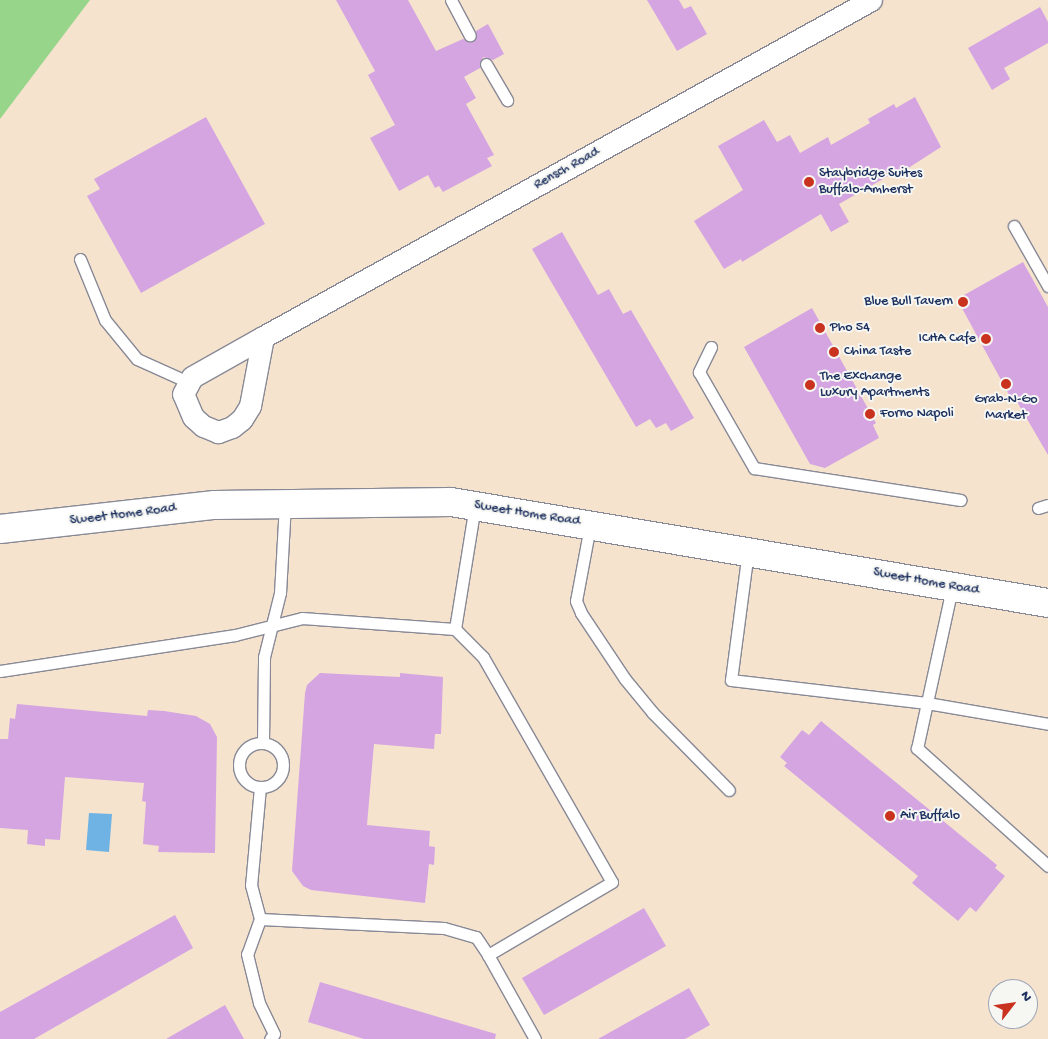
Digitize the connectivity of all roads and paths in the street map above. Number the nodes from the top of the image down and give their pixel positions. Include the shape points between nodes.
1 (451, 0) edge
2 (871, 0) edge
3 (470, 35) dead end
4 (486, 64) dead end
5 (507, 100) dead end
6 (1014, 226) dead end
7 (80, 259) dead end
8 (1048, 286) edge
9 (263, 337) junction
10 (711, 347) dead end
11 (188, 382) junction
12 (961, 500) dead end
13 (285, 502) junction
14 (475, 506) junction
15 (590, 524) junction
16 (0, 529) edge
17 (748, 550) junction
18 (952, 588) junction
19 (1048, 603) edge
20 (272, 626) junction
21 (455, 629) junction
22 (0, 671) edge
23 (927, 703) junction
24 (1048, 724) edge
25 (263, 743) junction
26 (260, 787) junction
27 (729, 790) dead end
28 (1048, 866) edge
29 (260, 919) junction
30 (488, 955) junction
31 (270, 1039) edge
32 (535, 1039) edge

1 - 3 lane
2 - 9 street, Rensch Road
4 - 5 lane
6 - 8 lane
7 - 11 lane via 105,320 137,359
9 - 11 street, Rensch Road
9 - 11 street via 250,406 232,428 218,432 194,417 183,394
10 - 12 lane via 699,372 754,468
13 - 14 main road, Sweet Home Road via 451,502
13 - 16 main road, Sweet Home Road via 215,504
13 - 20 lane via 280,594
14 - 15 main road, Sweet Home Road
14 - 21 lane
15 - 17 main road, Sweet Home Road
15 - 27 lane via 576,601 581,613 625,679
17 - 18 main road, Sweet Home Road
17 - 23 lane via 731,680
18 - 19 main road, Sweet Home Road
18 - 23 lane
20 - 21 lane via 302,618
20 - 22 lane via 235,635
20 - 25 lane via 264,657
21 - 30 lane via 483,657 612,882
23 - 24 lane
23 - 28 lane via 917,748
25 - 26 lane via 280,754 283,768 273,784
25 - 26 lane via 246,749 239,764 246,782
26 - 29 lane via 250,885
29 - 30 lane via 444,928 476,937
29 - 31 lane via 247,954 259,1003 274,1034
30 - 32 lane

